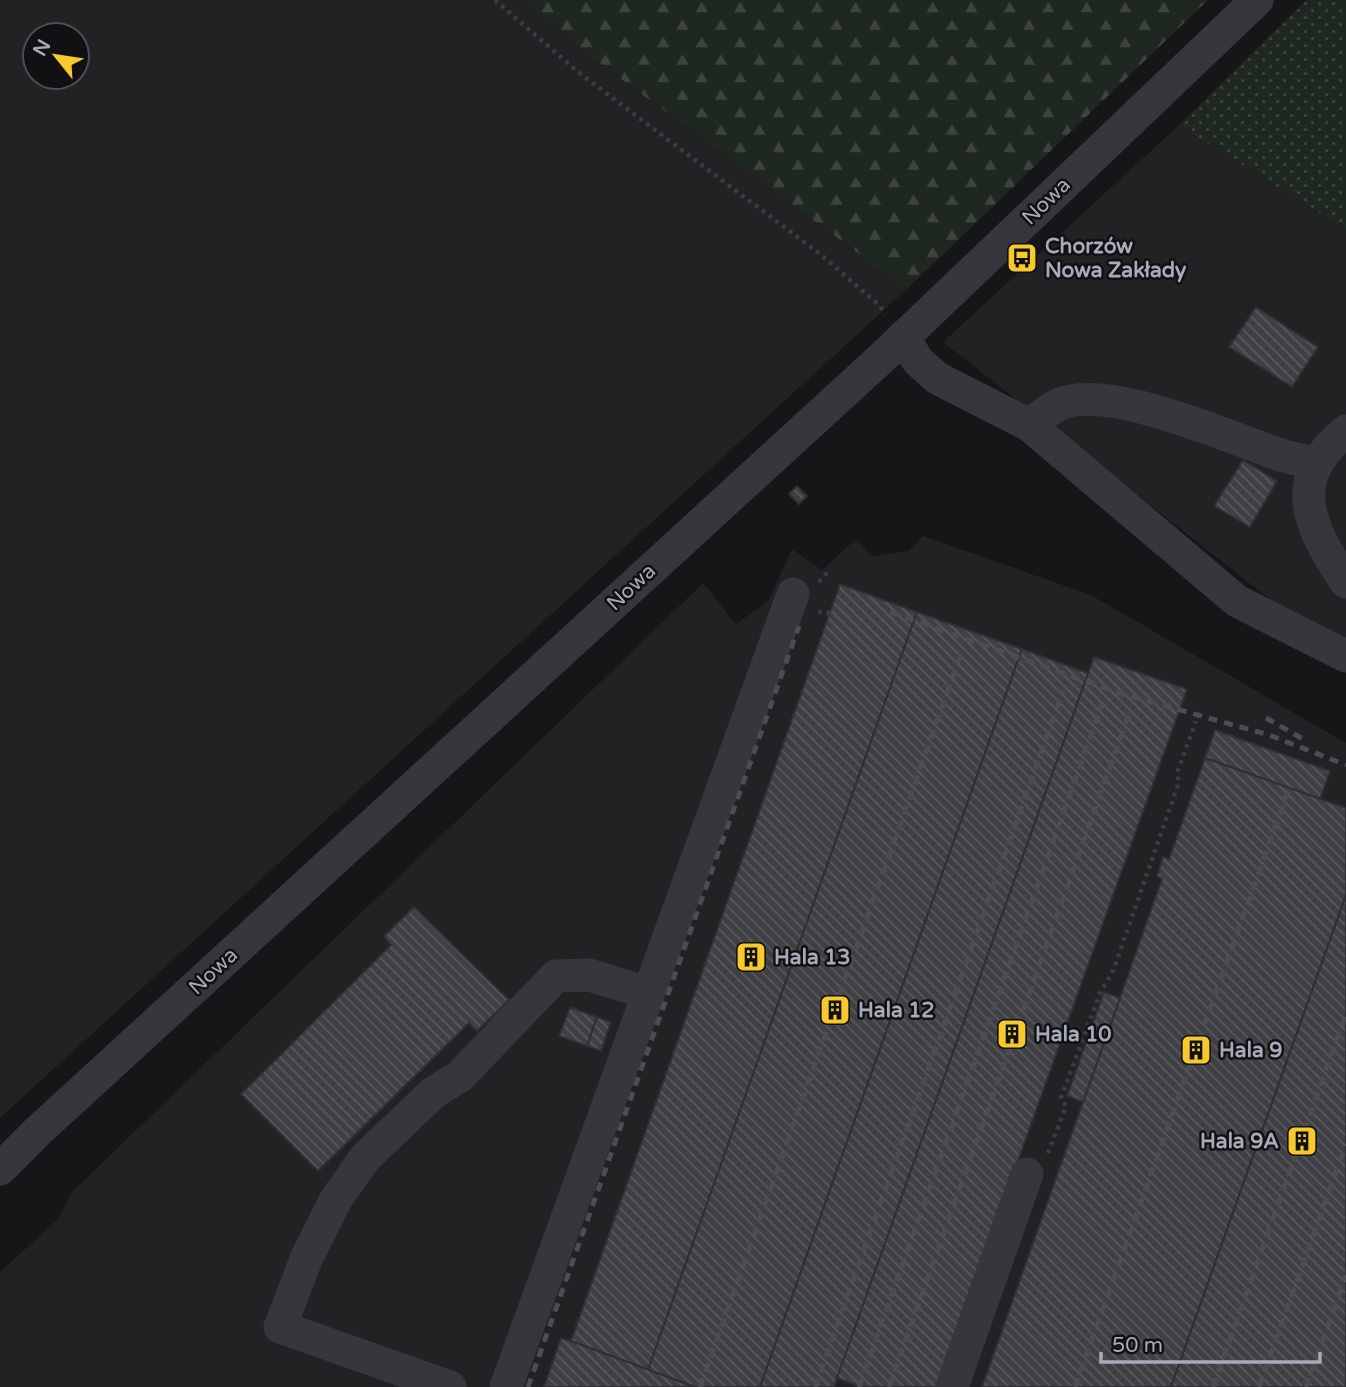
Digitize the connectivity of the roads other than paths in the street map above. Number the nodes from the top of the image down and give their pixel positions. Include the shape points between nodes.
1 (1257, 0) edge
2 (902, 338) junction
3 (1029, 425) junction
4 (1346, 431) edge
5 (1315, 463) junction
6 (1346, 582) edge
7 (793, 594) dead end
8 (1346, 656) edge
9 (648, 993) junction
10 (1037, 1166) road end
11 (0, 1169) edge
12 (450, 1387) edge
13 (506, 1387) edge
14 (952, 1387) edge

1 - 2 street, Nowa
2 - 3 street via 937,378
2 - 11 street, Nowa
3 - 5 street via 1061,404 1090,399 1123,402
3 - 8 street via 1237,601
4 - 5 street
5 - 6 street via 1309,490 1311,519
7 - 9 street
9 - 12 street via 589,975 556,976 460,1076 433,1093 365,1158 318,1234 280,1327
9 - 13 street
10 - 14 street

